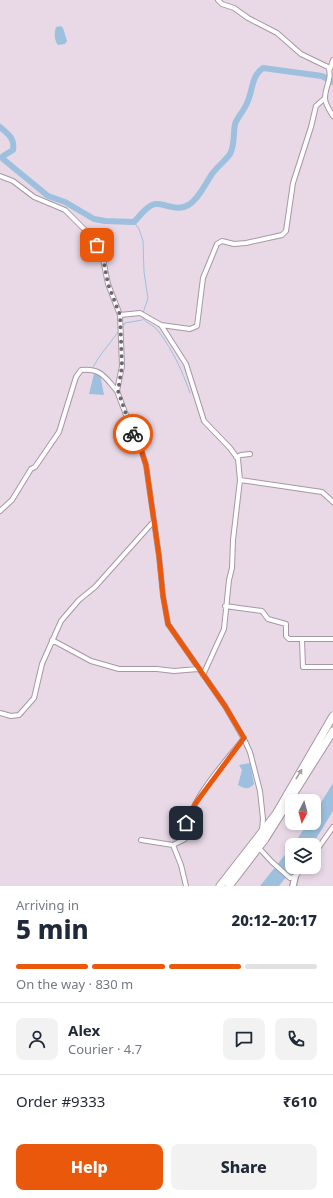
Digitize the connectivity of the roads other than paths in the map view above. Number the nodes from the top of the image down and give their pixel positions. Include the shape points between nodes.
1 (218, 0) edge
2 (333, 60) edge
3 (330, 69) junction
4 (332, 75) edge
5 (325, 98) junction
6 (333, 116) edge
7 (0, 176) edge
8 (120, 315) junction
9 (161, 325) junction
10 (118, 391) junction
11 (250, 454) dead end
12 (236, 457) junction
13 (240, 480) junction
14 (333, 502) edge
15 (0, 511) edge
16 (154, 521) junction
17 (225, 606) junction
18 (333, 639) edge
19 (52, 640) junction
20 (302, 640) junction
21 (333, 667) edge
22 (198, 669) junction
23 (202, 675) junction
24 (0, 713) edge
25 (333, 716) edge
26 (333, 732) edge
27 (244, 738) junction
28 (333, 827) edge
29 (263, 837) junction
30 (141, 840) dead end
31 (321, 844) edge
32 (174, 845) junction
33 (259, 848) junction
34 (296, 874) edge
35 (293, 877) junction
36 (186, 886) edge
37 (220, 886) edge
38 (228, 886) edge
39 (293, 886) edge

1 - 3 street via 277,33 301,54
2 - 3 street
3 - 4 street
4 - 5 street
5 - 6 street
5 - 9 street via 316,106 293,183 286,231 282,235 246,243 222,241 217,244 203,278 197,326 190,329
7 - 8 street via 13,181 34,197 65,210 88,233 103,258 108,284
8 - 9 street via 143,314
8 - 10 street via 122,366
9 - 12 street via 186,364 204,421
10 - 15 street via 100,372 81,370 76,377 59,432 35,467 30,469 12,500
10 - 16 street via 146,465
11 - 12 street
12 - 13 street
13 - 14 street via 322,492
13 - 17 street via 232,568
16 - 19 street via 61,621
16 - 22 street via 165,615 173,633
17 - 20 street via 262,611 268,619 286,624 286,636 289,639
17 - 23 street via 224,629
18 - 20 street
19 - 22 street via 91,661 119,669
19 - 24 street via 42,664 34,698 19,715
20 - 21 street via 303,667
22 - 23 street
23 - 27 street
29 -> 25 highway
26 - 29 highway
27 - 29 street via 260,791
27 - 32 street via 195,804 186,823 185,840
28 - 31 street
29 - 33 highway
29 - 37 highway
30 - 32 street
32 - 36 street
33 - 35 street via 272,862
33 - 38 highway
34 - 35 street
35 - 39 street

